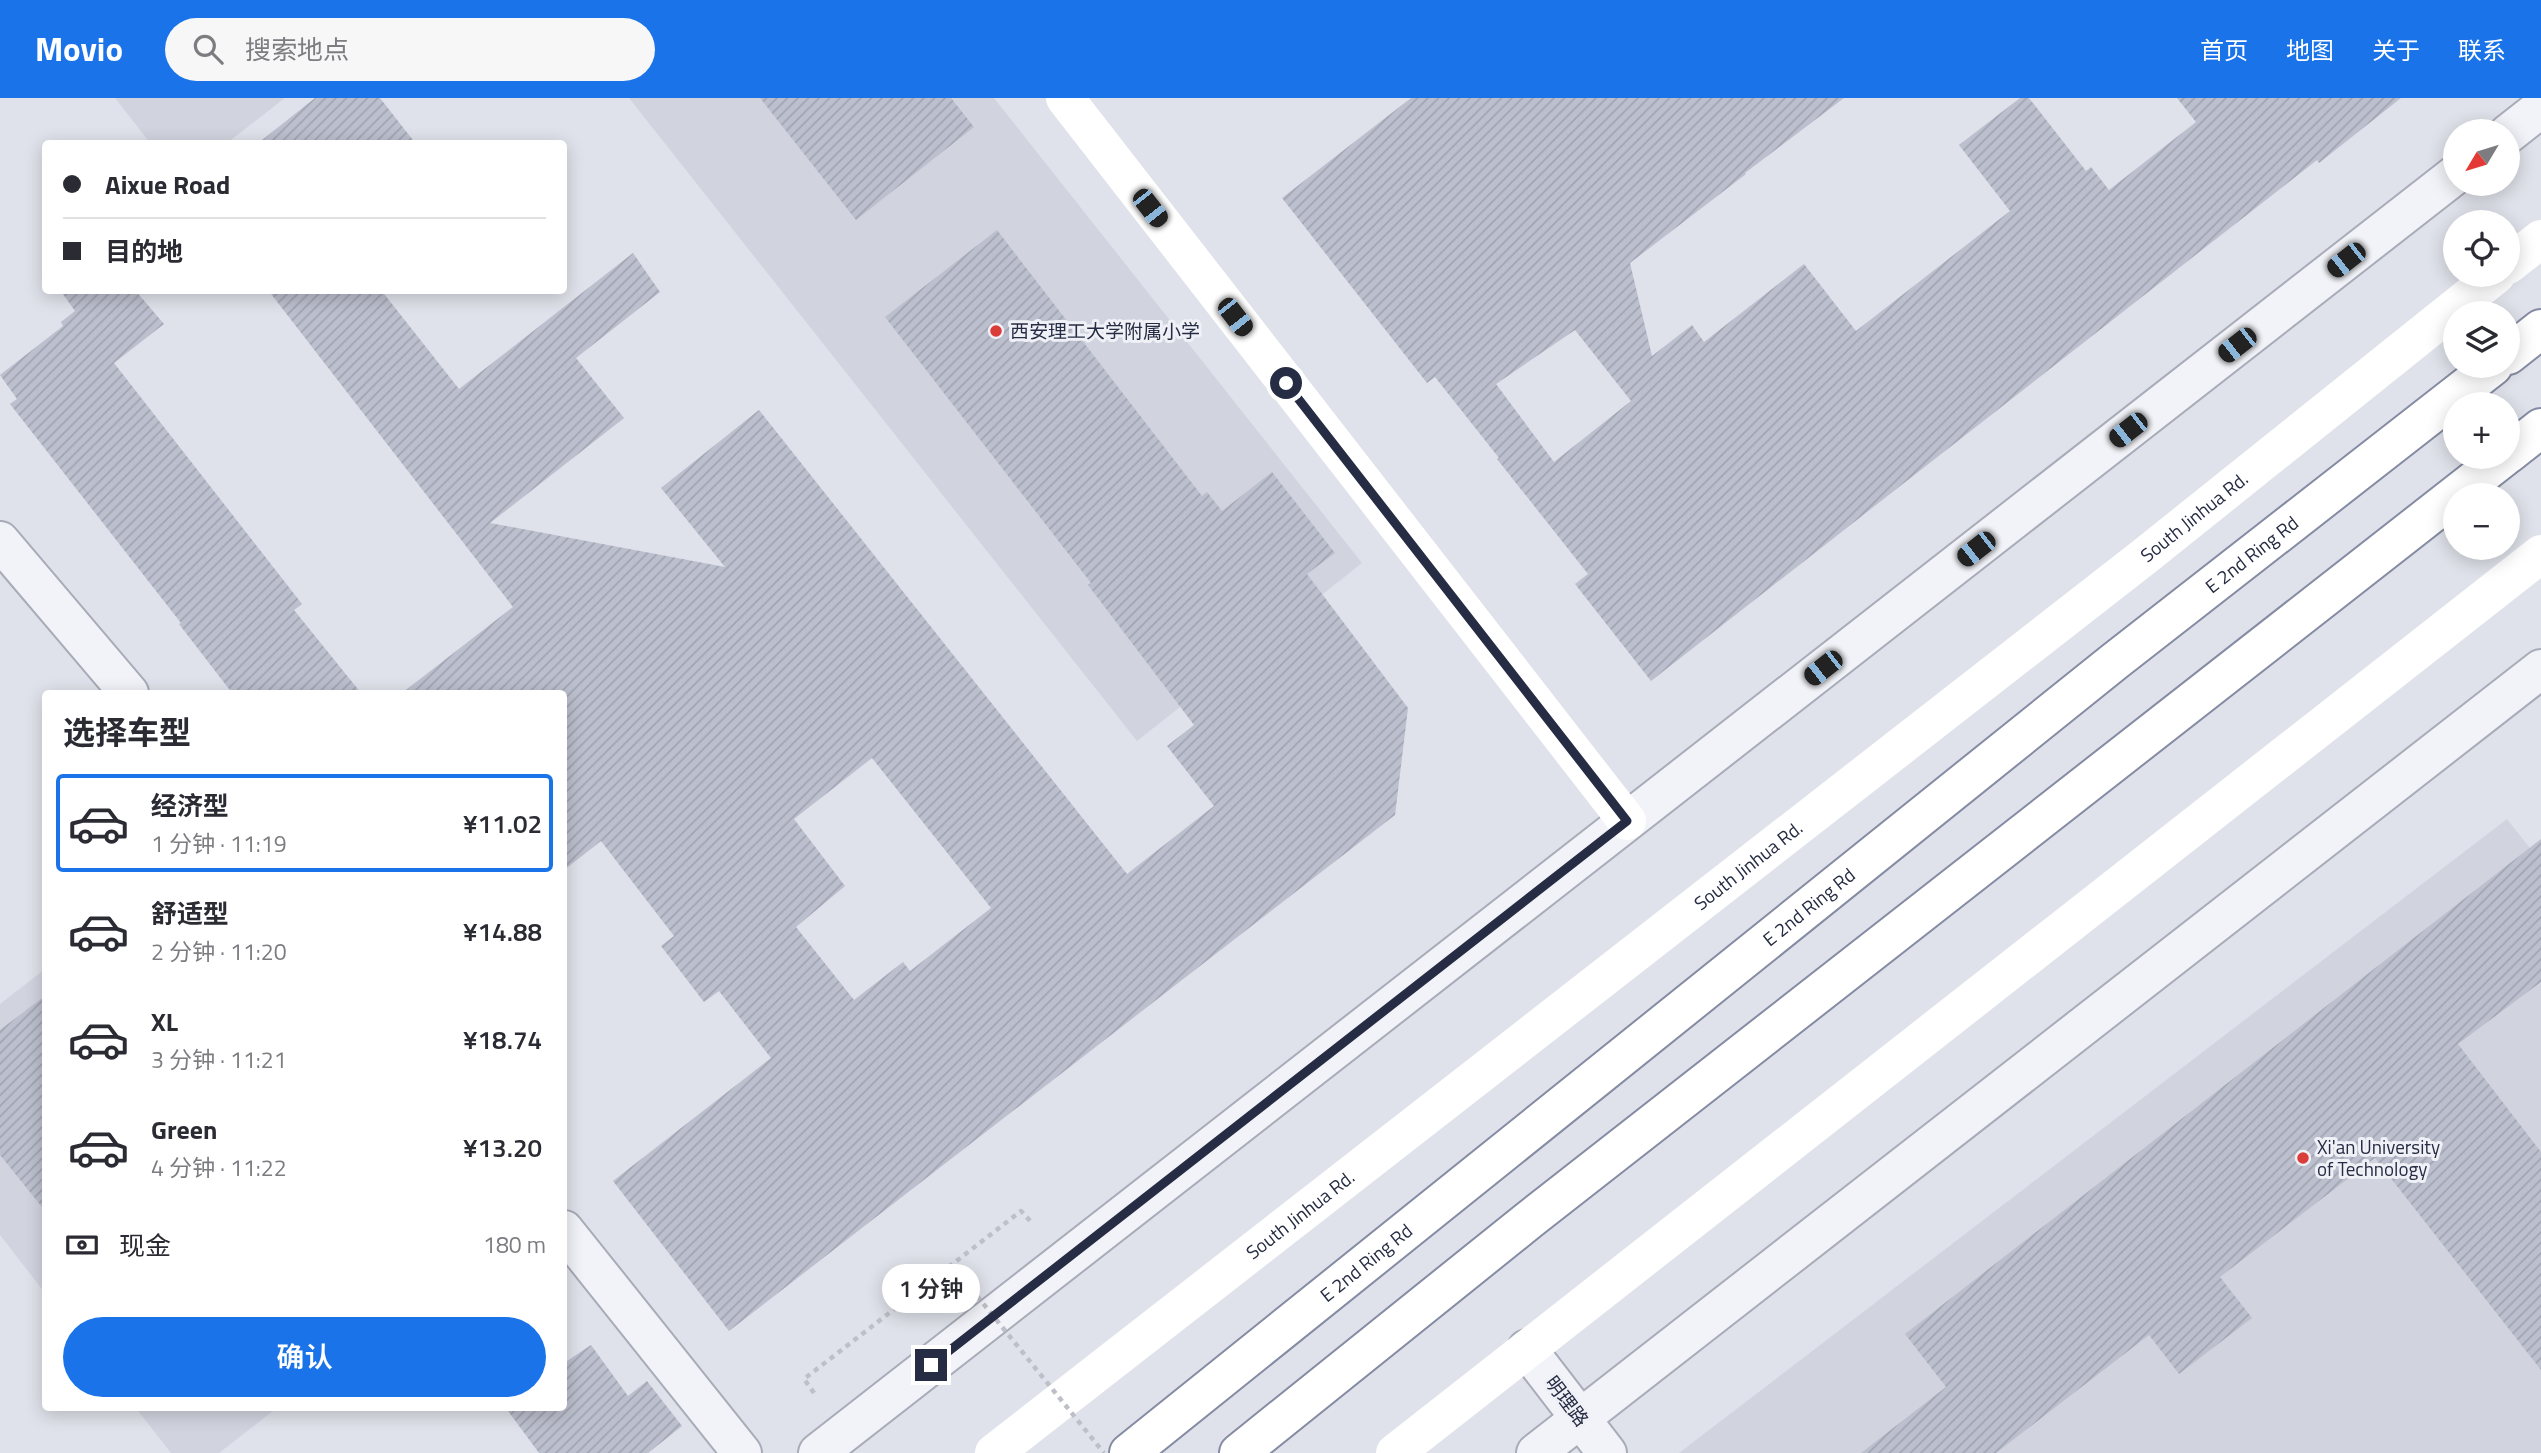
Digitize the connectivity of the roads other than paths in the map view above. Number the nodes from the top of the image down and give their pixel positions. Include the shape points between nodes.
1 (1065, 98) edge
2 (2541, 108) edge
3 (2520, 125) edge
4 (2443, 184) edge
5 (2541, 239) edge
6 (2520, 256) edge
7 (2481, 287) edge
8 (2541, 329) edge
9 (2520, 346) edge
10 (2478, 378) edge
11 (2541, 428) edge
12 (2520, 445) edge
13 (2489, 469) edge
14 (0, 541) edge
15 (2541, 554) edge
16 (2541, 669) edge
17 (126, 690) edge
18 (1627, 821) junction
19 (567, 1234) edge
20 (1527, 1349) junction
21 (1580, 1419) junction
22 (742, 1453) edge
23 (818, 1453) edge
24 (995, 1453) edge
25 (1129, 1453) edge
26 (1239, 1453) edge
27 (1395, 1453) edge
28 (1536, 1453) edge
29 (1607, 1453) edge

1 - 18 main road
2 - 3 street
4 - 18 street
5 - 6 main road
7 - 24 main road, South Jinhua Rd. via 2145,556
8 - 9 main road
10 - 25 main road, E 2nd Ring Rd via 2115,661
11 - 12 main road
13 - 26 main road via 1529,1220
14 - 17 street
15 - 20 main road
16 - 21 street
18 - 23 street
19 - 22 street
20 - 21 street, 明理路
20 - 27 main road
21 - 28 street
21 - 29 street, 明理路

